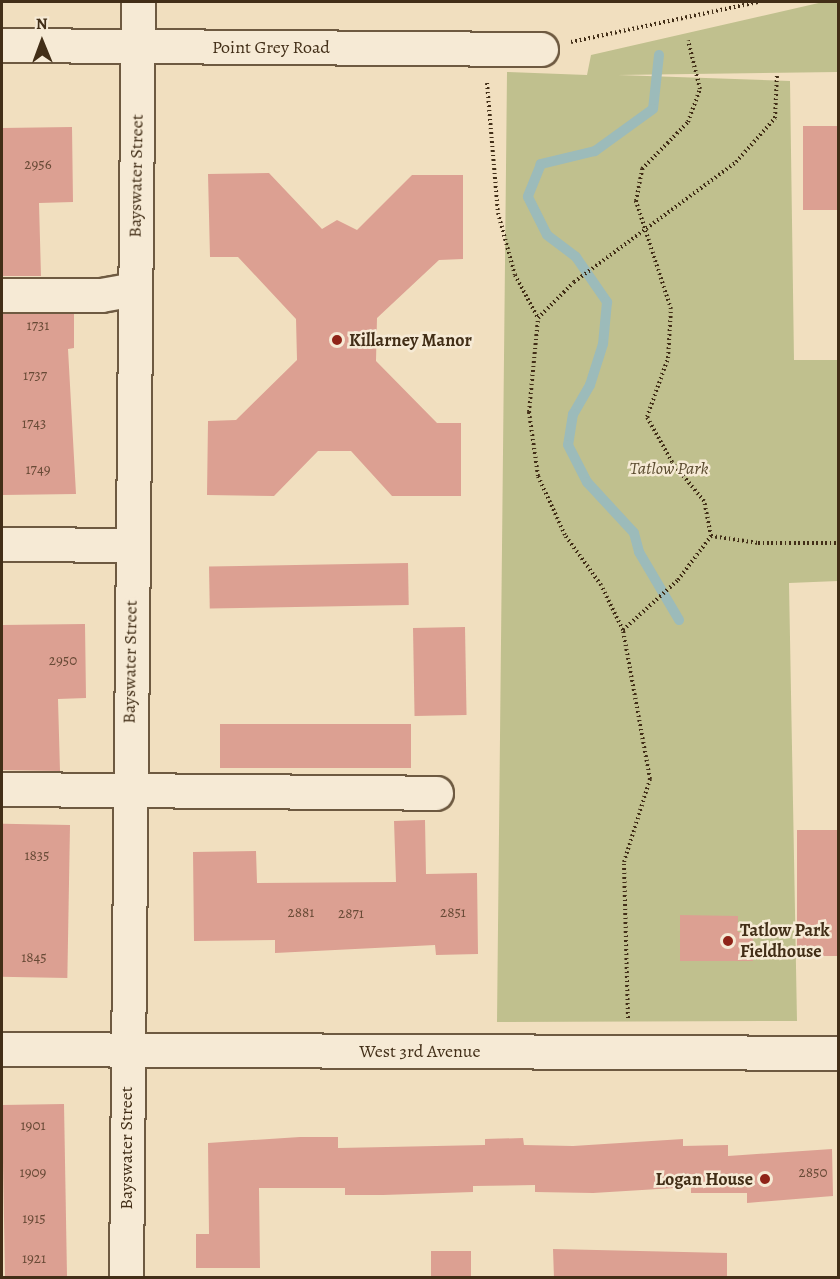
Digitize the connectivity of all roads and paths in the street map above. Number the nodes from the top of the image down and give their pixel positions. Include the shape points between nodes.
1 (138, 2) edge
2 (758, 2) edge
3 (688, 40) dead end
4 (2, 45) edge
5 (138, 47) junction
6 (541, 50) joint
7 (777, 74) dead end
8 (487, 79) dead end
9 (643, 229) junction
10 (134, 289) junction
11 (2, 295) edge
12 (538, 318) junction
13 (711, 536) junction
14 (838, 543) edge
15 (2, 544) edge
16 (131, 544) junction
17 (623, 630) junction
18 (2, 789) edge
19 (129, 791) junction
20 (436, 793) dead end
21 (627, 1024) dead end
22 (2, 1049) edge
23 (127, 1050) junction
24 (838, 1053) edge
25 (126, 1278) edge

1 - 5 street, Bayswater Street
2 - 6 path
3 - 9 path via 700,89 687,122 642,169 636,201
4 - 5 street, Point Grey Road
5 - 6 street, Point Grey Road
5 - 10 street, Bayswater Street
7 - 9 path via 775,118 736,162
8 - 12 path via 498,213 515,275
9 - 12 path via 574,282
9 - 13 path via 671,309 668,358 647,417 672,462 704,501
10 - 11 street via 101,295
10 - 16 street, Bayswater Street
12 - 17 path via 528,412 538,476 565,535 601,585
13 - 14 path via 758,543
13 - 17 path via 678,580
15 - 16 street
16 - 19 street, Bayswater Street
17 - 21 path via 650,779 624,862
18 - 19 street
19 - 20 street
19 - 23 street, Bayswater Street
22 - 23 street, West 3rd Avenue
23 - 24 street, West 3rd Avenue
23 - 25 street, Bayswater Street

